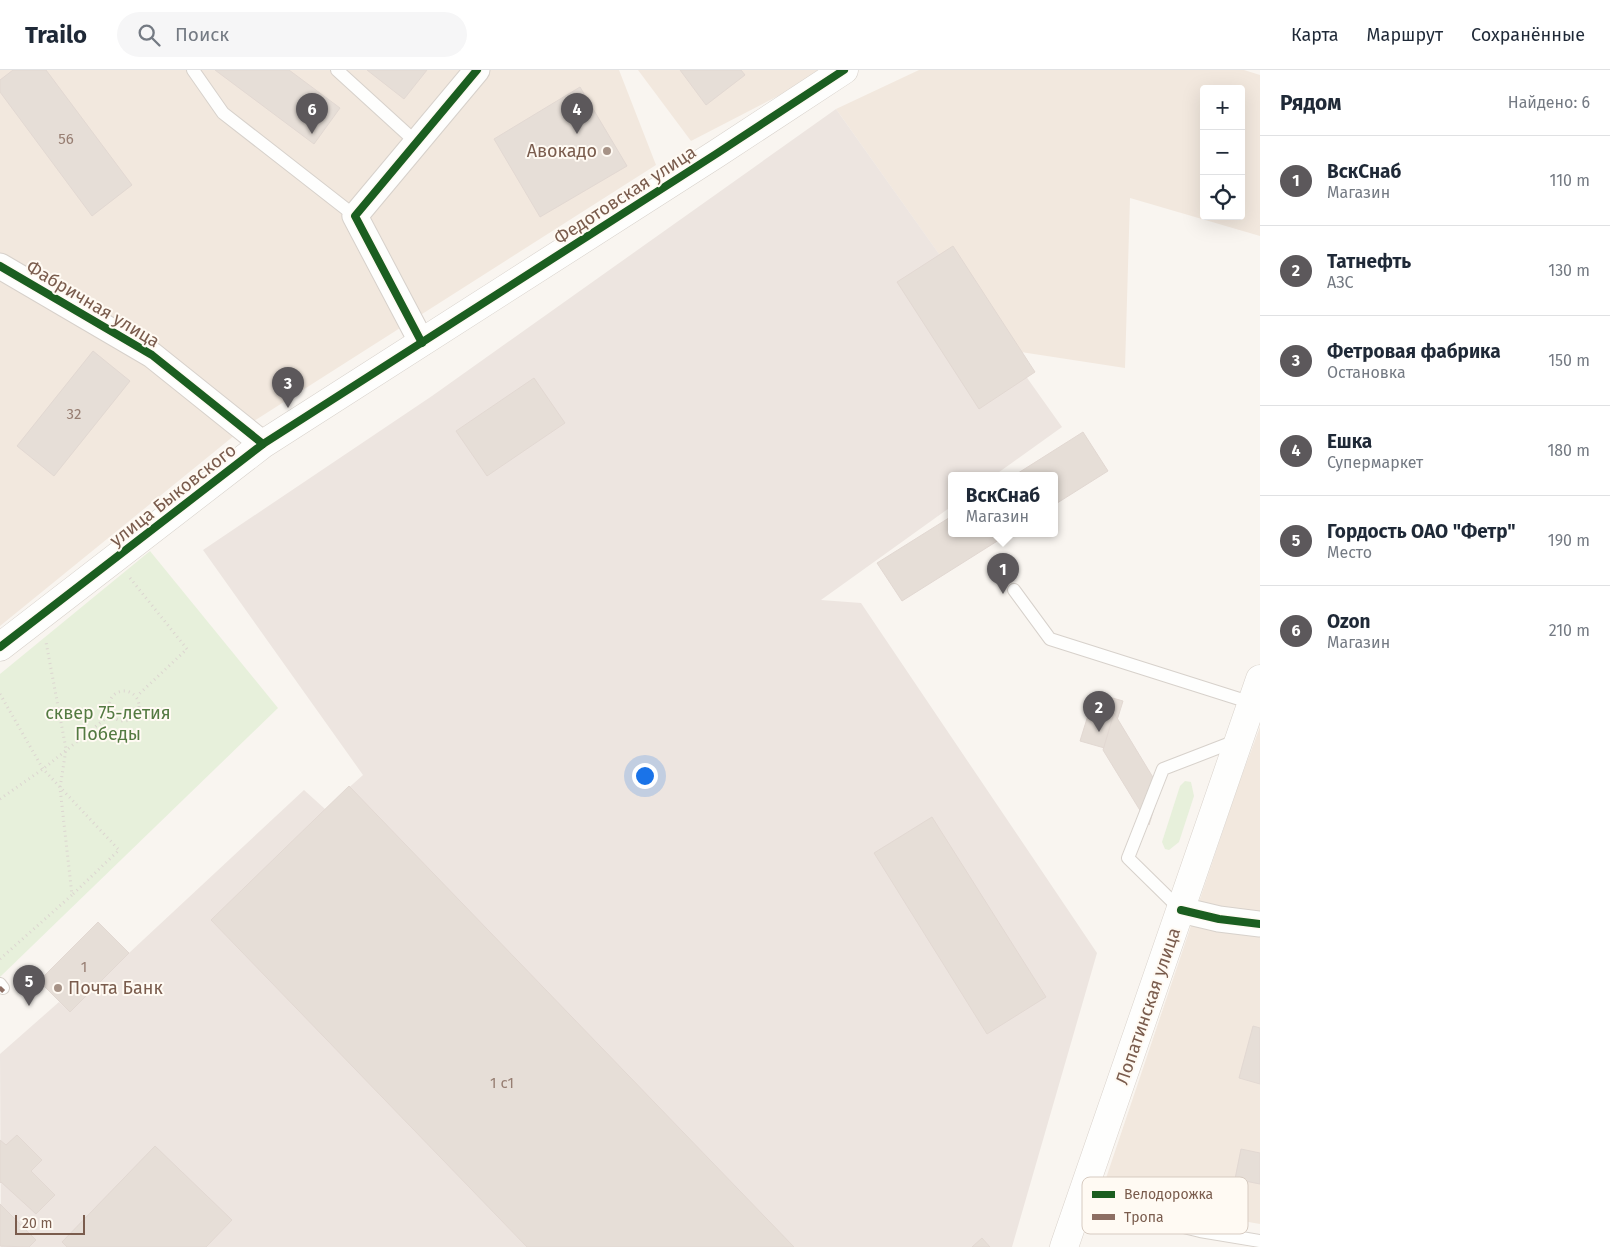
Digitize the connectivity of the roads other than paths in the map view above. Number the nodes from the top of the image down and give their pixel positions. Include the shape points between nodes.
1 (193, 70) edge
2 (338, 70) edge
3 (477, 70) edge
4 (844, 70) edge
5 (417, 143) junction
6 (355, 216) junction
7 (0, 266) edge
8 (422, 343) junction
9 (263, 444) junction
10 (1014, 590) dead end
11 (0, 647) edge
12 (1256, 691) edge
13 (1238, 740) junction
14 (1181, 910) junction
15 (1260, 924) edge
16 (1089, 1177) edge
17 (1082, 1196) edge
18 (1080, 1202) joint
19 (1218, 1234) edge
20 (1260, 1241) edge
21 (1064, 1247) edge

1 - 6 lane via 223,112
2 - 5 lane
3 - 5 street
4 - 8 street, Федотовская улица
5 - 6 street
6 - 8 street
7 - 9 street, Фабричная улица via 152,356
8 - 9 street, улица Быковского
9 - 11 street, улица Быковского
10 - 12 lane via 1050,639
12 - 13 street, Лопатинская улица
13 - 14 street, Лопатинская улица
13 - 14 lane via 1164,769 1128,858
14 - 15 street
14 - 16 street, Лопатинская улица
17 - 18 street, Лопатинская улица
18 - 21 street, Лопатинская улица
19 - 20 lane

